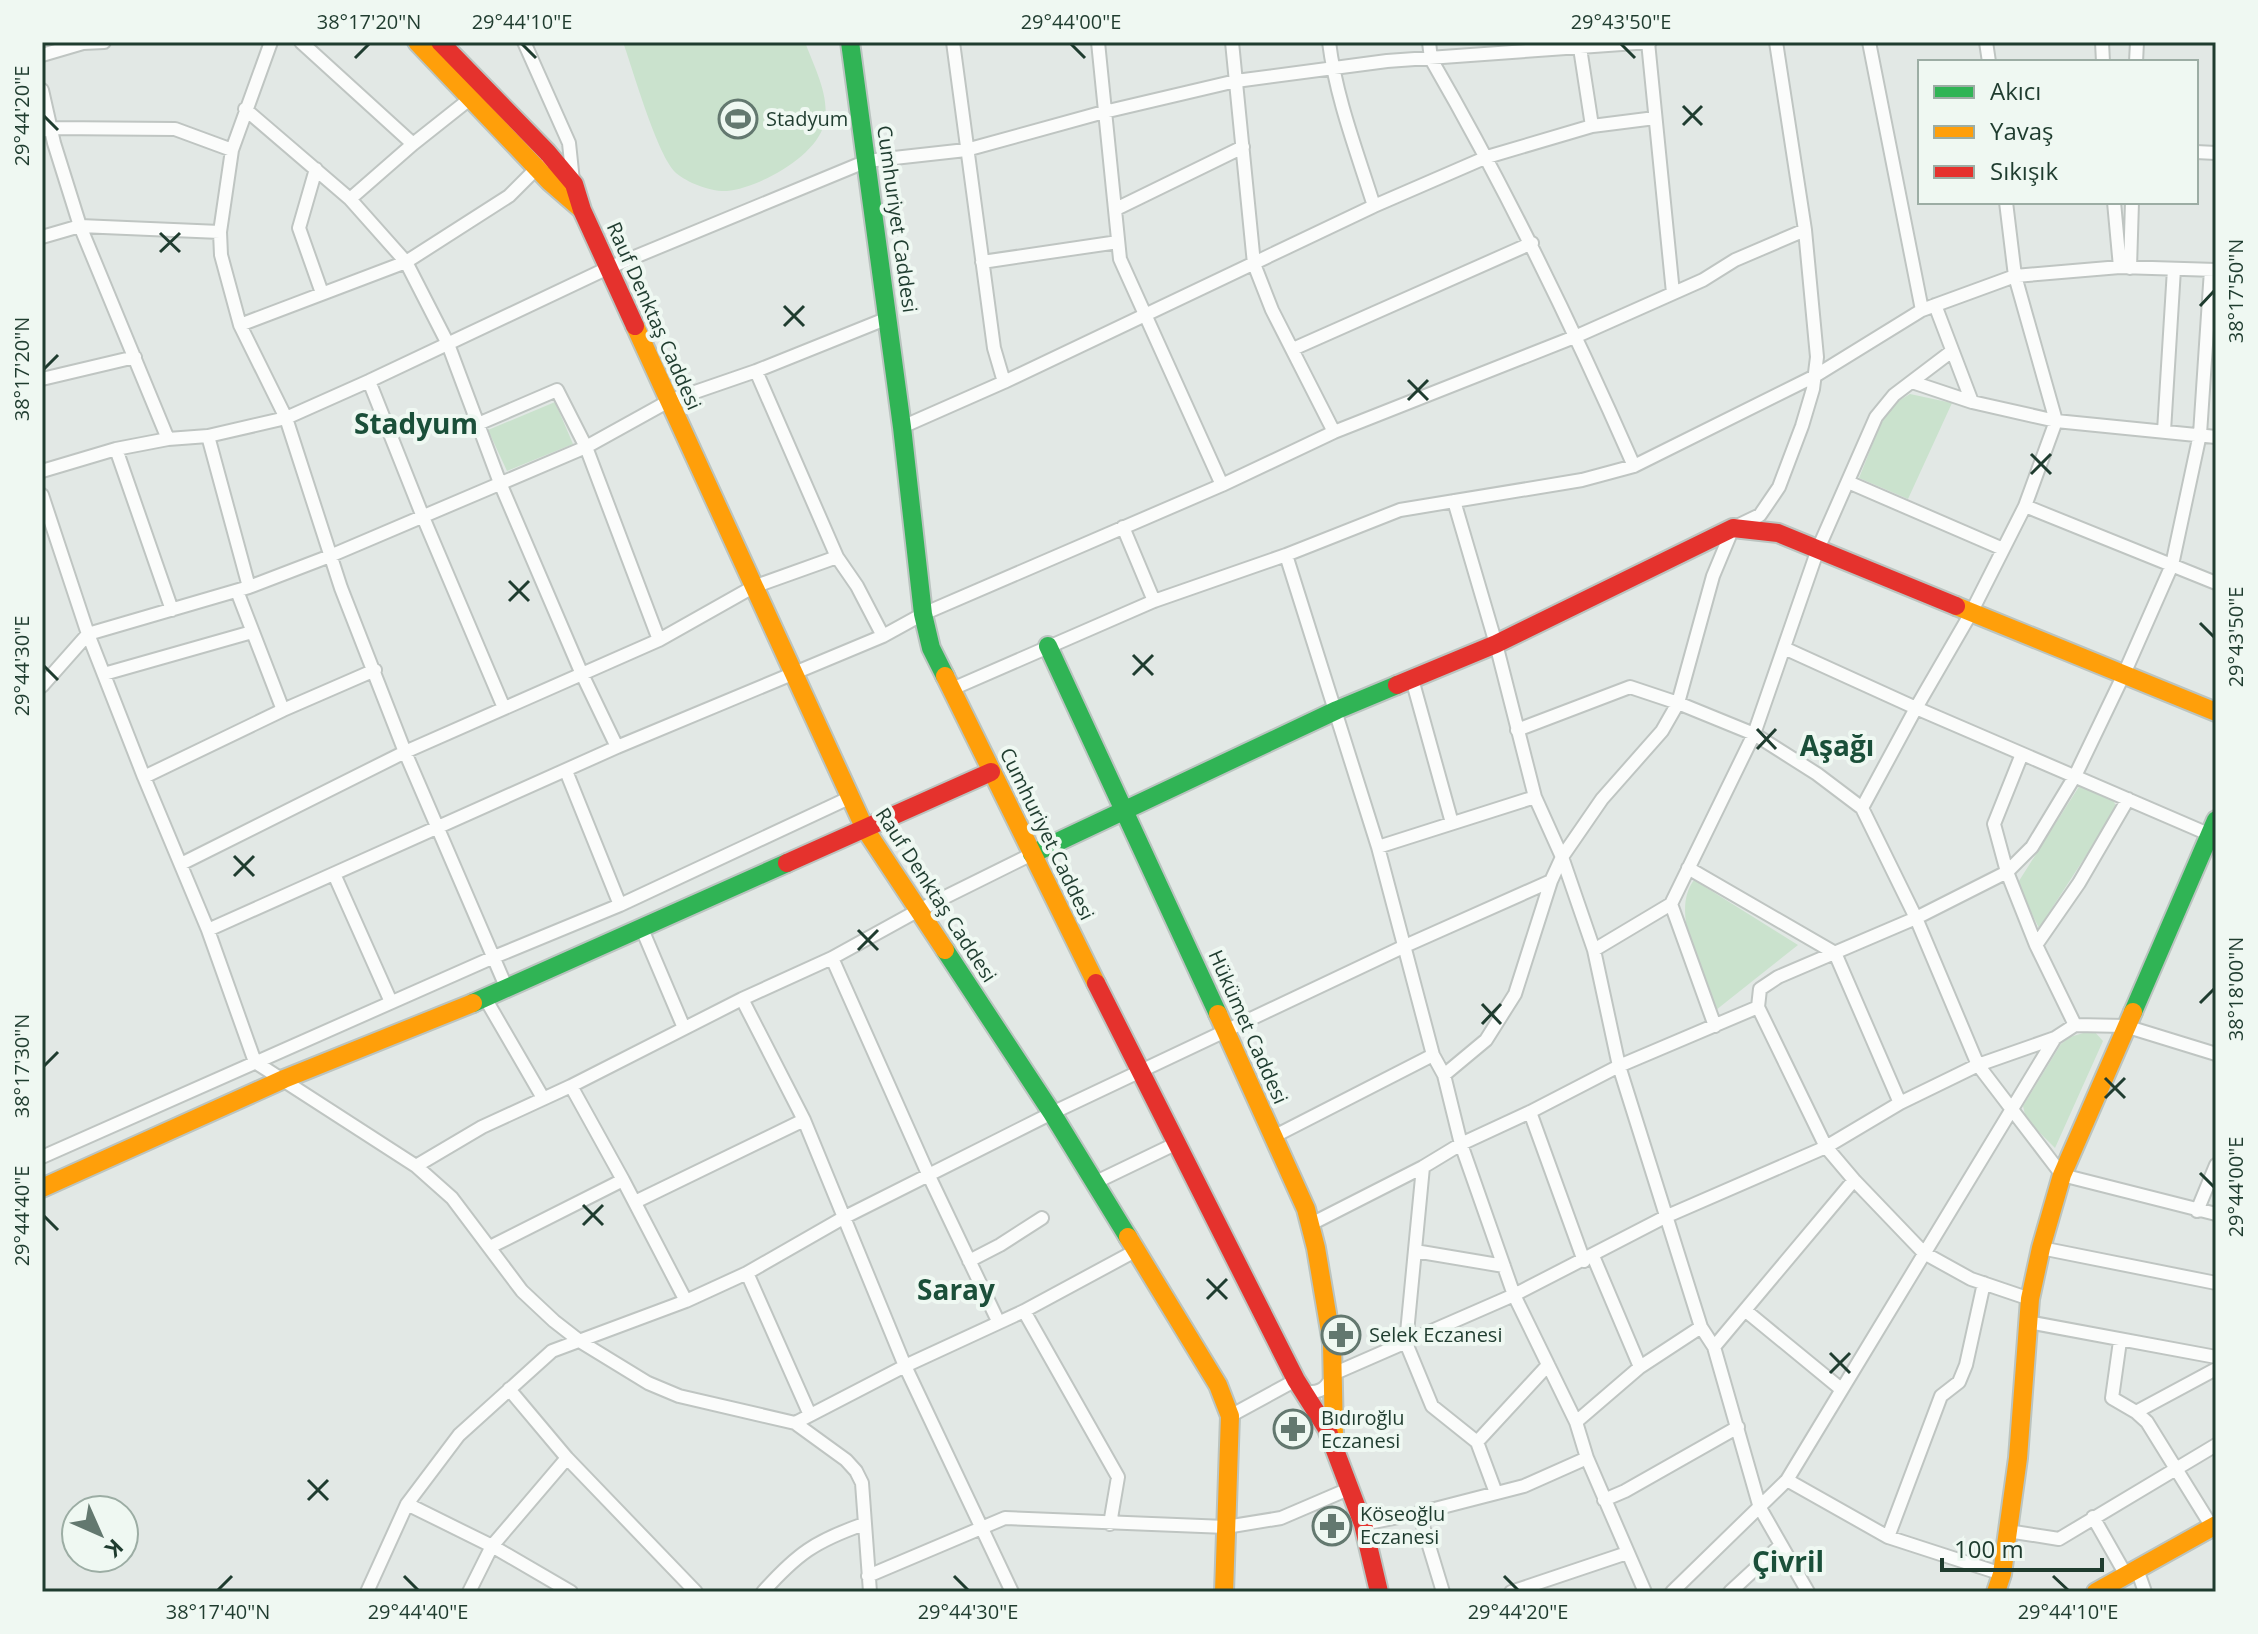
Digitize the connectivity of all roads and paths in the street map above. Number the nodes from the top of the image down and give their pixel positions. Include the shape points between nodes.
1 (104, 42) edge
2 (271, 42) edge
3 (301, 42) edge
4 (417, 42) edge
5 (440, 42) edge
6 (524, 42) edge
7 (850, 42) edge
8 (953, 42) edge
9 (1098, 42) edge
10 (1232, 42) edge
11 (1329, 42) edge
12 (1429, 42) edge
13 (1649, 42) edge
14 (1776, 42) edge
15 (1869, 42) edge
16 (1554, 46) edge
17 (1580, 48) junction
18 (42, 55) edge
19 (1431, 59) junction
20 (1332, 67) junction
21 (1236, 81) junction
22 (42, 90) edge
23 (471, 98) junction
24 (245, 109) junction
25 (1104, 112) junction
26 (1655, 118) junction
27 (1592, 126) junction
28 (46, 130) edge
29 (413, 144) junction
30 (1243, 147) junction
31 (232, 150) junction
32 (966, 150) junction
33 (1487, 157) junction
34 (867, 161) junction
35 (546, 165) junction
36 (316, 169) junction
37 (574, 184) junction
38 (350, 199) junction
39 (2006, 204) edge
40 (2114, 204) edge
41 (2132, 204) edge
42 (1374, 206) junction
43 (1116, 209) junction
44 (582, 210) junction
45 (80, 226) junction
46 (1805, 230) junction
47 (220, 232) junction
48 (42, 237) edge
49 (1118, 242) junction
50 (1532, 243) junction
51 (406, 262) junction
52 (982, 262) junction
53 (1254, 264) junction
54 (608, 268) junction
55 (2125, 268) junction
56 (2174, 269) junction
57 (2213, 270) edge
58 (2015, 276) junction
59 (322, 293) junction
60 (1673, 293) junction
61 (1935, 305) junction
62 (1922, 310) junction
63 (1143, 316) junction
64 (888, 318) junction
65 (240, 325) junction
66 (1577, 336) junction
67 (448, 344) junction
68 (1293, 349) junction
69 (1952, 351) junction
70 (135, 357) junction
71 (756, 371) junction
72 (1815, 376) junction
73 (42, 379) edge
74 (369, 381) junction
75 (1004, 382) junction
76 (1912, 382) junction
77 (669, 401) junction
78 (1972, 402) junction
79 (286, 418) junction
80 (2056, 421) junction
81 (478, 424) junction
82 (902, 427) junction
83 (2164, 431) junction
84 (1334, 432) junction
85 (2200, 434) junction
86 (208, 436) junction
87 (2216, 437) edge
88 (168, 439) junction
89 (586, 447) junction
90 (116, 449) junction
91 (1634, 466) junction
92 (42, 471) edge
93 (1848, 482) junction
94 (500, 483) junction
95 (1222, 485) junction
96 (42, 495) edge
97 (1454, 501) junction
98 (2025, 506) junction
99 (423, 517) junction
100 (1123, 527) junction
101 (1733, 528) junction
102 (1818, 549) junction
103 (2003, 549) junction
104 (1286, 555) junction
105 (330, 556) junction
106 (837, 557) junction
107 (2172, 565) junction
108 (2216, 583) edge
109 (753, 587) junction
110 (243, 589) junction
111 (1154, 601) junction
112 (172, 610) junction
113 (1971, 613) junction
114 (923, 614) junction
115 (252, 632) junction
116 (88, 634) junction
117 (883, 636) junction
118 (659, 640) junction
119 (1496, 644) junction
120 (1048, 646) junction
121 (1784, 648) junction
122 (375, 670) junction
123 (581, 672) junction
124 (794, 673) junction
125 (104, 674) junction
126 (2124, 674) junction
127 (1412, 679) junction
128 (42, 686) edge
129 (952, 689) junction
130 (1678, 703) junction
131 (504, 708) junction
132 (1916, 708) junction
133 (283, 710) junction
134 (1337, 710) junction
135 (2216, 712) edge
136 (1517, 730) junction
137 (1754, 734) junction
138 (617, 747) junction
139 (405, 752) junction
140 (2022, 754) junction
141 (566, 771) junction
142 (991, 772) junction
143 (2075, 776) junction
144 (144, 777) junction
145 (1535, 797) junction
146 (849, 798) junction
147 (2128, 799) junction
148 (1125, 808) junction
149 (1862, 808) junction
150 (1452, 823) junction
151 (439, 828) junction
152 (865, 829) junction
153 (2214, 831) edge
154 (1378, 847) junction
155 (1032, 854) junction
156 (1562, 857) junction
157 (181, 864) junction
158 (1688, 868) junction
159 (2007, 872) junction
160 (334, 874) junction
161 (1551, 881) junction
162 (1671, 904) junction
163 (620, 905) junction
164 (919, 910) junction
165 (1916, 918) junction
166 (642, 929) junction
167 (208, 930) junction
168 (2036, 945) junction
169 (1405, 946) junction
170 (1594, 950) junction
171 (1835, 953) junction
172 (494, 957) junction
173 (832, 958) junction
174 (507, 989) junction
175 (485, 998) junction
176 (742, 999) junction
177 (391, 1002) junction
178 (1758, 1007) junction
179 (2075, 1025) junction
180 (1715, 1026) junction
181 (2125, 1026) junction
182 (684, 1028) junction
183 (1226, 1030) junction
184 (2055, 1038) junction
185 (2216, 1038) edge
186 (2213, 1053) edge
187 (1433, 1055) junction
188 (255, 1062) junction
189 (1978, 1065) junction
190 (1619, 1066) junction
191 (1140, 1072) junction
192 (1444, 1075) junction
193 (284, 1079) junction
194 (571, 1086) junction
195 (543, 1098) junction
196 (1900, 1103) junction
197 (2011, 1110) junction
198 (1530, 1112) junction
199 (1052, 1113) junction
200 (804, 1120) junction
201 (1273, 1137) junction
202 (1175, 1144) junction
203 (1461, 1144) junction
204 (1826, 1147) junction
205 (42, 1157) edge
206 (2216, 1165) edge
207 (416, 1166) junction
208 (1423, 1167) junction
209 (2062, 1175) junction
210 (929, 1176) junction
211 (623, 1180) junction
212 (1854, 1180) junction
213 (1094, 1183) junction
214 (42, 1188) edge
215 (635, 1202) junction
216 (2197, 1211) junction
217 (2216, 1214) edge
218 (1665, 1217) junction
219 (843, 1218) junction
220 (1042, 1218) dead end
221 (1311, 1224) junction
222 (490, 1247) junction
223 (2041, 1248) junction
224 (1137, 1250) junction
225 (1415, 1251) junction
226 (1924, 1253) junction
227 (1589, 1259) junction
228 (969, 1261) junction
229 (1504, 1266) junction
230 (747, 1273) junction
231 (1984, 1283) junction
232 (2216, 1283) edge
233 (1514, 1295) junction
234 (2030, 1299) junction
235 (686, 1301) junction
236 (1024, 1311) junction
237 (1746, 1311) junction
238 (998, 1321) junction
239 (2028, 1322) junction
240 (1701, 1327) junction
241 (2120, 1341) junction
242 (581, 1342) junction
243 (1406, 1343) junction
244 (1714, 1347) junction
245 (2216, 1357) edge
246 (1548, 1365) junction
247 (905, 1366) junction
248 (1640, 1367) junction
249 (2216, 1369) edge
250 (1333, 1374) junction
251 (1300, 1386) junction
252 (509, 1389) junction
253 (1841, 1389) junction
254 (2136, 1412) junction
255 (810, 1415) junction
256 (1230, 1416) junction
257 (1576, 1422) junction
258 (795, 1423) junction
259 (1738, 1427) junction
260 (1477, 1442) junction
261 (1334, 1445) junction
262 (2216, 1445) edge
263 (567, 1458) junction
264 (1587, 1458) junction
265 (2176, 1467) junction
266 (1787, 1480) junction
267 (1351, 1488) junction
268 (1496, 1493) junction
269 (1604, 1500) junction
270 (407, 1504) junction
271 (1760, 1508) junction
272 (1419, 1513) junction
273 (2093, 1517) junction
274 (864, 1524) junction
275 (1110, 1524) junction
276 (1363, 1524) junction
277 (2214, 1526) edge
278 (1226, 1527) junction
279 (983, 1530) junction
280 (2008, 1531) junction
281 (1888, 1537) junction
282 (1781, 1545) junction
283 (492, 1546) junction
284 (1627, 1553) junction
285 (2132, 1572) junction
286 (868, 1576) junction
287 (1999, 1583) edge
288 (367, 1592) edge
289 (469, 1592) edge
290 (571, 1592) edge
291 (696, 1592) edge
292 (763, 1592) edge
293 (870, 1592) edge
294 (1012, 1592) edge
295 (1224, 1592) edge
296 (1379, 1592) edge
297 (1443, 1592) edge
298 (1511, 1592) edge
299 (1645, 1592) edge
300 (1672, 1592) edge
301 (1730, 1592) edge
302 (1808, 1592) edge
303 (2096, 1592) edge
304 (2145, 1592) edge

1 - 18 street
2 - 24 street
3 - 29 street
4 - 23 street, Rauf Denktaş Caddesi
5 - 35 street, Rauf Denktaş Caddesi
6 - 37 street via 569,143
7 - 34 street, Cumhuriyet Caddesi
8 - 32 street
9 - 25 street
10 - 21 street
11 - 20 street
12 - 19 street
13 - 17 street
13 - 26 street
14 - 46 street
15 - 62 street
16 - 17 street
16 - 19 street
17 - 27 street
19 - 20 street
19 - 33 street
20 - 21 street
20 - 42 street
21 - 25 street
21 - 30 street
22 - 28 street
23 - 29 street
23 - 35 street, Rauf Denktaş Caddesi
24 - 31 street
24 - 36 street
25 - 32 street
25 - 43 street
26 - 27 street
26 - 60 street
27 - 33 street
28 - 31 street via 175,129
28 - 45 street
29 - 38 street
30 - 43 street
30 - 53 street
31 - 47 street
32 - 34 street
32 - 52 street
33 - 42 street
33 - 50 street
34 - 54 street
34 - 64 street, Cumhuriyet Caddesi
35 - 37 street, Rauf Denktaş Caddesi
35 - 44 street, Rauf Denktaş Caddesi
35 - 51 street via 509,196
36 - 38 street
36 - 59 street via 299,228
37 - 44 street, Rauf Denktaş Caddesi
38 - 51 street
39 - 58 street
40 - 55 street
41 - 55 street
42 - 53 street
43 - 49 street
44 - 54 street, Rauf Denktaş Caddesi
45 - 47 street
45 - 48 street
45 - 70 street
46 - 60 street
46 - 72 street
47 - 65 street
49 - 52 street
49 - 63 street
50 - 66 street
50 - 68 street
51 - 59 street
51 - 67 street
52 - 75 street
53 - 63 street
53 - 68 street
54 - 67 street
54 - 77 street, Rauf Denktaş Caddesi
55 - 56 street
55 - 58 street
56 - 57 street
56 - 83 street
57 - 85 street
58 - 61 street
58 - 80 street
59 - 65 street
60 - 66 street
61 - 62 street
61 - 69 street
62 - 72 street
63 - 75 street
63 - 95 street
64 - 71 street
64 - 82 street, Cumhuriyet Caddesi
65 - 79 street
66 - 84 street
66 - 91 street
67 - 74 street
67 - 81 street
68 - 84 street
69 - 76 street
69 - 78 street
70 - 73 street
70 - 88 street
71 - 77 street
71 - 106 street
72 - 91 street
72 - 101 street via 1779,487 1760,515
74 - 79 street
74 - 99 street
75 - 82 street
76 - 78 street
76 - 93 street via 1880,411
77 - 89 street
77 - 109 street, Rauf Denktaş Caddesi
78 - 80 street
79 - 86 street
79 - 105 street
80 - 83 street
80 - 98 street
81 - 89 street via 557,390
81 - 94 street
82 - 114 street, Cumhuriyet Caddesi
83 - 85 street
84 - 95 street
85 - 87 street
85 - 107 street
86 - 88 street
86 - 110 street
88 - 90 street
89 - 94 street
89 - 118 street
90 - 92 street
90 - 112 street
91 - 97 street
93 - 102 street
93 - 103 street
94 - 99 street
94 - 123 street
95 - 100 street
96 - 116 street
97 - 104 street via 1400,510
97 - 119 street
98 - 103 street
98 - 107 street
99 - 105 street
99 - 131 street
100 - 111 street
100 - 114 street
101 - 102 street via 1778,533
101 - 119 street
101 - 130 street via 1713,576
102 - 113 street
102 - 121 street
103 - 113 street
104 - 111 street
104 - 134 street
105 - 110 street
105 - 122 street
106 - 109 street
106 - 117 street
107 - 108 street
107 - 126 street
109 - 118 street
109 - 124 street, Rauf Denktaş Caddesi
110 - 112 street
110 - 115 street
111 - 120 street
112 - 116 street
113 - 126 street
113 - 132 street
114 - 117 street
114 - 129 street, Cumhuriyet Caddesi via 931,648
115 - 125 street
115 - 133 street
116 - 125 street
116 - 128 street
117 - 124 street
118 - 123 street
119 - 127 street
119 - 136 street
120 - 129 street
120 - 148 street, Hükümet Caddesi
121 - 132 street
121 - 137 street
122 - 133 street
122 - 139 street
123 - 131 street
123 - 138 street
124 - 138 street
124 - 146 street, Rauf Denktaş Caddesi
125 - 144 street
126 - 135 street
126 - 143 street
127 - 134 street
127 - 150 street
129 - 142 street, Cumhuriyet Caddesi
130 - 136 street via 1630,687
130 - 137 street
130 - 156 street via 1662,731 1602,799
131 - 139 street
132 - 140 street
132 - 149 street
133 - 144 street
134 - 148 street
134 - 154 street
136 - 145 street
137 - 149 street
137 - 158 street
138 - 141 street
139 - 151 street
139 - 157 street
140 - 143 street
140 - 159 street via 1994,824
141 - 151 street
141 - 163 street
142 - 152 street
142 - 155 street, Cumhuriyet Caddesi
143 - 147 street
143 - 159 street via 2032,847
144 - 157 street
145 - 150 street
145 - 156 street
146 - 152 street, Rauf Denktaş Caddesi
146 - 163 street
147 - 153 street
147 - 168 street
148 - 155 street
148 - 183 street, Hükümet Caddesi
149 - 165 street
150 - 154 street
151 - 160 street
151 - 172 street
152 - 164 street, Rauf Denktaş Caddesi
152 - 166 street
153 - 181 street
154 - 169 street
155 - 164 street
155 - 191 street, Cumhuriyet Caddesi
156 - 161 street
156 - 170 street
157 - 167 street
158 - 162 street
158 - 171 street
159 - 165 street
159 - 168 street
160 - 167 street
160 - 177 street
161 - 169 street
161 - 192 street via 1515,994 1486,1040
162 - 170 street
162 - 180 street
163 - 172 street
164 - 173 street
164 - 199 street, Rauf Denktaş Caddesi
165 - 171 street
165 - 189 street
166 - 174 street
166 - 182 street
167 - 188 street
168 - 179 street
169 - 183 street
169 - 187 street
170 - 190 street
171 - 178 street via 1760,989
171 - 196 street
172 - 174 street
172 - 177 street
173 - 176 street
173 - 210 street
174 - 175 street
175 - 193 street
175 - 195 street
176 - 182 street
176 - 200 street
177 - 188 street
178 - 180 street
178 - 204 street
179 - 181 street
179 - 184 street
180 - 190 street
181 - 186 street
181 - 209 street
182 - 194 street
183 - 191 street
183 - 201 street, Hükümet Caddesi
184 - 189 street
184 - 197 street
185 - 186 street
187 - 192 street
187 - 201 street
188 - 193 street
188 - 205 street
189 - 196 street
189 - 197 street
190 - 198 street
190 - 218 street
191 - 199 street
191 - 202 street, Cumhuriyet Caddesi
192 - 203 street
193 - 207 street
193 - 214 street
194 - 195 street
194 - 211 street
195 - 207 street
196 - 204 street
197 - 209 street
197 - 226 street
198 - 203 street
198 - 227 street
199 - 210 street
199 - 213 street, Rauf Denktaş Caddesi
200 - 215 street
200 - 219 street
201 - 221 street, Hükümet Caddesi
202 - 213 street
202 - 251 street, Cumhuriyet Caddesi
203 - 208 street
203 - 229 street
204 - 212 street
204 - 218 street
206 - 216 street
207 - 222 street via 452,1198
208 - 221 street
208 - 225 street
209 - 216 street
209 - 223 street
210 - 219 street
210 - 228 street
211 - 215 street
211 - 222 street
212 - 226 street
212 - 237 street
213 - 224 street, Rauf Denktaş Caddesi
215 - 235 street
216 - 217 street
218 - 227 street
218 - 240 street
219 - 230 street
219 - 247 street
220 - 228 street
221 - 250 street, Hükümet Caddesi
222 - 242 street via 538,1307
223 - 232 street
223 - 234 street
224 - 236 street
224 - 256 street, Rauf Denktaş Caddesi via 1218,1385
225 - 229 street
225 - 243 street
226 - 231 street
226 - 253 street
227 - 233 street
227 - 248 street
228 - 238 street
229 - 233 street
230 - 235 street
230 - 255 street
231 - 234 street
231 - 281 street via 1966,1365 1959,1382 1941,1396
233 - 243 street
233 - 246 street
234 - 239 street
235 - 242 street
236 - 238 street
236 - 275 street via 1118,1477
237 - 244 street
237 - 253 street
238 - 247 street
239 - 241 street
239 - 280 street
240 - 244 street
240 - 248 street
241 - 245 street
241 - 254 street via 2112,1398
242 - 252 street via 552,1351
242 - 258 street via 679,1396
243 - 250 street
243 - 260 street via 1432,1406
244 - 259 street
246 - 257 street
246 - 260 street
247 - 255 street
247 - 279 street
248 - 257 street
249 - 254 street
250 - 251 street via 1319,1392
250 - 261 street, Hükümet Caddesi
251 - 256 street
251 - 261 street, Cumhuriyet Caddesi
252 - 263 street
252 - 270 street via 459,1435
253 - 266 street
254 - 265 street
255 - 258 street
256 - 278 street, Rauf Denktaş Caddesi
257 - 264 street
258 - 274 street via 856,1471 865,1497
259 - 269 street
259 - 271 street
260 - 268 street
261 - 267 street, Cumhuriyet Caddesi
262 - 265 street
263 - 283 street
263 - 291 street
264 - 268 street
264 - 269 street
265 - 273 street
265 - 277 street
266 - 271 street
266 - 281 street
267 - 276 street, Cumhuriyet Caddesi
267 - 278 street via 1281,1518
268 - 272 street
269 - 284 street
270 - 283 street
270 - 288 street
271 - 282 street
271 - 300 street
272 - 276 street
272 - 297 street
273 - 280 street via 2059,1539
273 - 285 street
274 - 286 street
274 - 292 street via 816,1543
275 - 278 street
275 - 279 street via 1005,1518
276 - 296 street, Cumhuriyet Caddesi
277 - 285 street
278 - 295 street, Rauf Denktaş Caddesi
279 - 286 street
279 - 294 street
280 - 287 street
281 - 287 street
282 - 301 street
282 - 302 street
283 - 289 street
283 - 290 street
284 - 298 street
284 - 299 street
285 - 303 street
285 - 304 street
286 - 293 street

